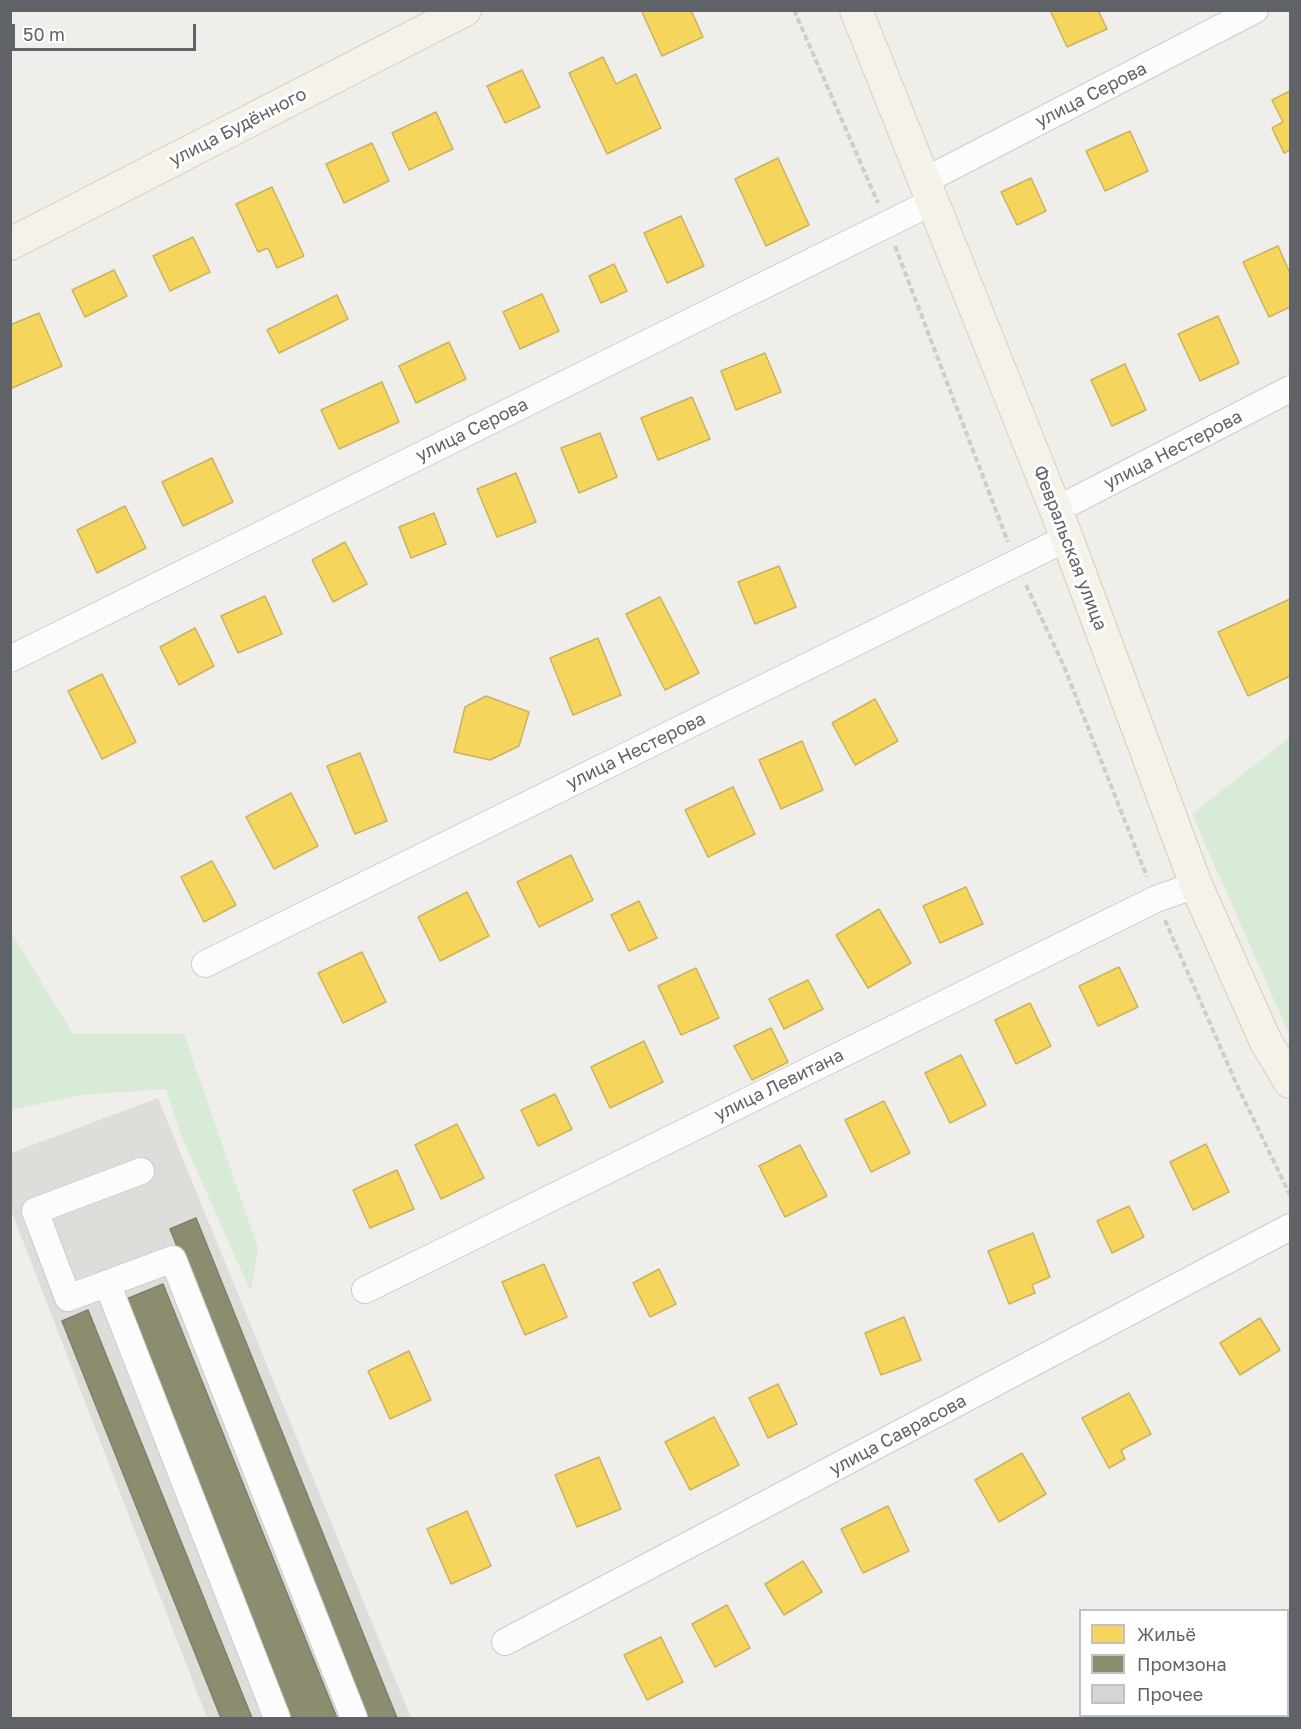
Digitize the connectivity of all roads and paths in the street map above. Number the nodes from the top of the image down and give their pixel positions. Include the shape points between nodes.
1 (465, 10) edge
2 (794, 10) edge
3 (856, 10) edge
4 (1256, 10) edge
5 (930, 191) junction
6 (887, 224) junction
7 (10, 244) edge
8 (1290, 389) edge
9 (1062, 524) junction
10 (1016, 563) junction
11 (10, 659) edge
12 (1196, 885) junction
13 (1156, 899) junction
14 (205, 964) dead end
15 (1290, 1082) edge
16 (141, 1171) dead end
17 (1290, 1195) edge
18 (1290, 1227) edge
19 (107, 1283) junction
20 (365, 1290) dead end
21 (505, 1642) dead end
22 (276, 1719) edge
23 (354, 1719) edge

1 - 7 main road, улица Будённого
2 - 6 path
3 - 5 main road, Февральская улица
4 - 5 street, улица Серова
5 - 6 street, улица Серова
5 - 9 main road, Февральская улица
6 - 10 path
6 - 11 street, улица Серова
8 - 9 street, улица Нестерова
9 - 10 street, улица Нестерова
9 - 12 main road, Февральская улица
10 - 13 path via 1063,664
10 - 14 street, улица Нестерова
12 - 13 street, улица Левитана
12 - 15 main road, Февральская улица via 1266,1042
13 - 17 path via 1236,1083
13 - 20 street, улица Левитана
16 - 19 street via 35,1211 68,1298
18 - 21 street, улица Саврасова
19 - 22 street
19 - 23 street via 173,1259

